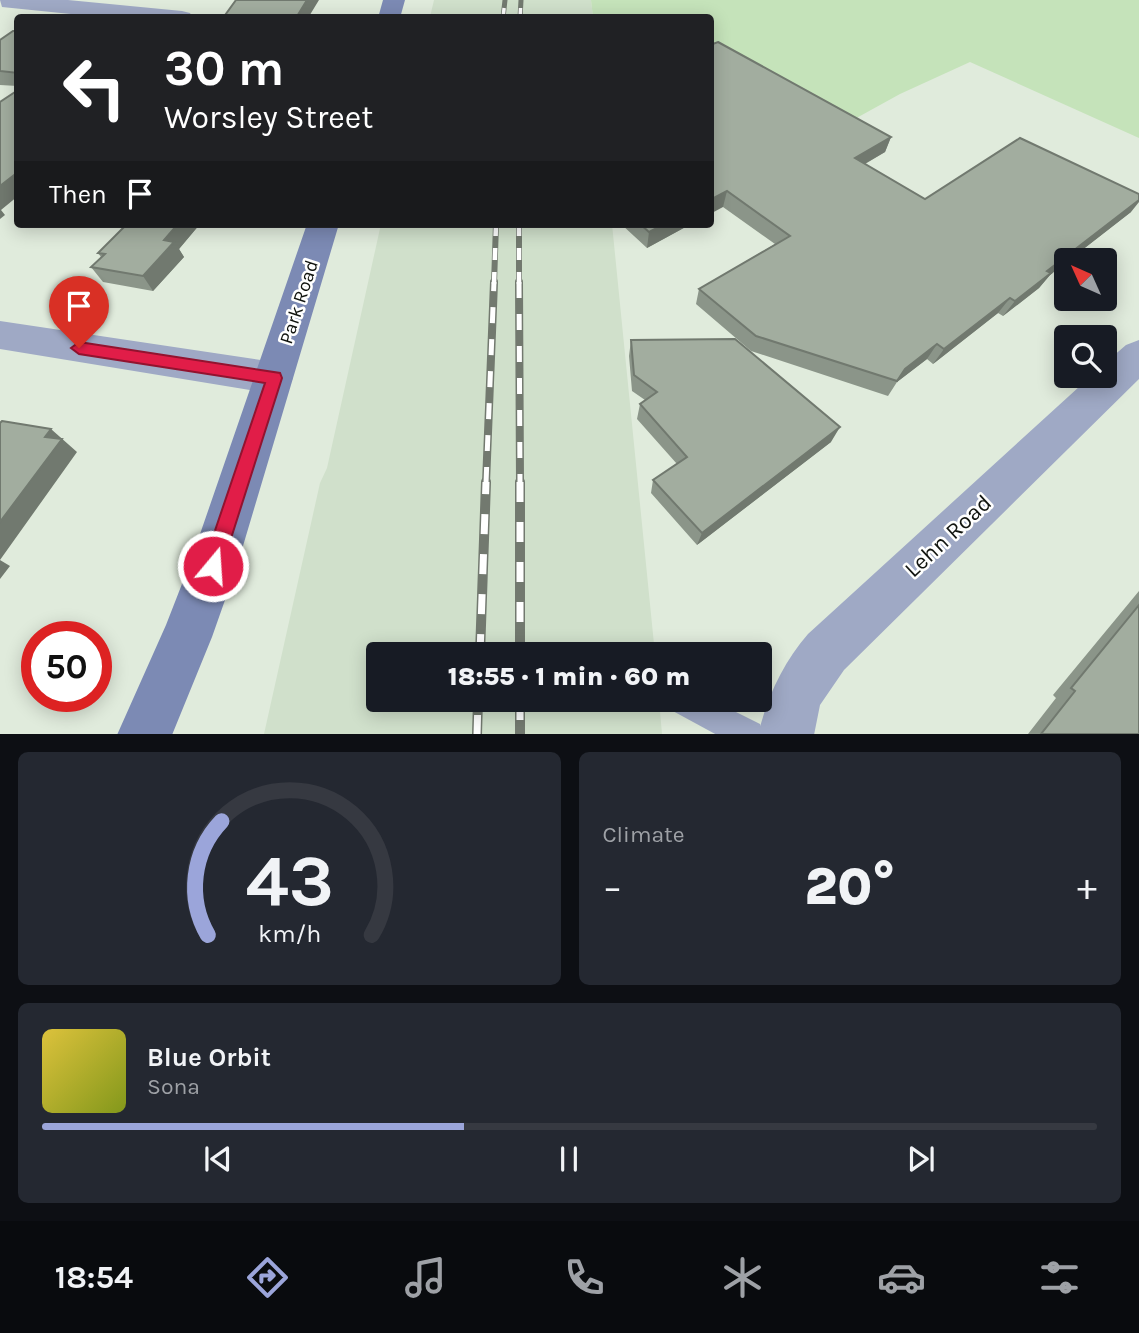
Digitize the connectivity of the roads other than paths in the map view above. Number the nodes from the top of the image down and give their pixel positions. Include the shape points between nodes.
1 (2, 0) edge
2 (142, 14) edge
3 (322, 228) edge
4 (0, 335) edge
5 (1139, 355) edge
6 (274, 378) junction
7 (705, 712) edge
8 (144, 734) edge
9 (749, 734) edge
10 (786, 734) edge

1 - 2 street
3 - 6 main road, Park Road
4 - 6 street
5 - 10 street, Lehn Road via 826,652 804,678
6 - 8 main road, Park Road via 213,566
7 - 9 lane

